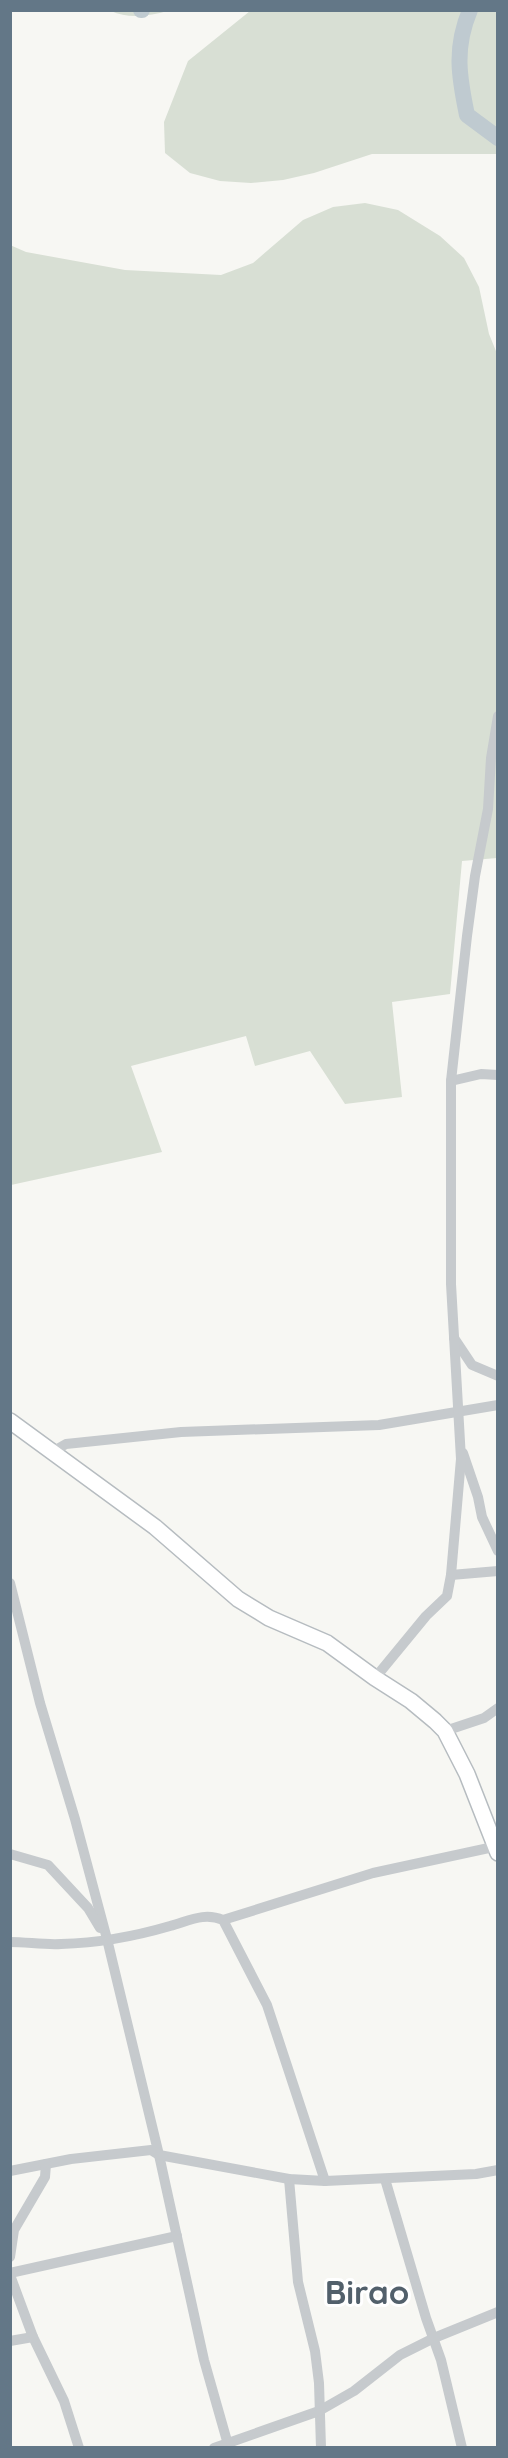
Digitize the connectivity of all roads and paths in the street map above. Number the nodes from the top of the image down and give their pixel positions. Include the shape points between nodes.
1 (498, 716) edge
2 (498, 1075) edge
3 (452, 1081) junction
4 (454, 1337) junction
5 (498, 1376) edge
6 (498, 1405) edge
7 (459, 1411) junction
8 (10, 1421) edge
9 (460, 1444) junction
10 (52, 1452) junction
11 (498, 1551) edge
12 (498, 1571) edge
13 (451, 1575) junction
14 (10, 1583) edge
15 (375, 1678) junction
16 (497, 1709) edge
17 (445, 1731) junction
18 (497, 1848) edge
19 (10, 1854) edge
20 (223, 1920) junction
21 (107, 1939) junction
22 (10, 1942) edge
23 (159, 2155) junction
24 (46, 2164) junction
25 (498, 2170) edge
26 (10, 2171) edge
27 (289, 2179) junction
28 (385, 2179) junction
29 (325, 2181) junction
30 (177, 2236) junction
31 (10, 2257) edge
32 (10, 2274) edge
33 (498, 2312) edge
34 (33, 2337) junction
35 (434, 2338) junction
36 (10, 2341) edge
37 (319, 2411) junction
38 (229, 2446) edge
39 (79, 2448) edge
40 (214, 2448) edge
41 (321, 2448) edge
42 (462, 2448) edge

1 - 3 street via 488,809 467,936
2 - 3 street via 481,1074
3 - 4 street
4 - 5 street via 472,1365
4 - 7 street
6 - 7 street
7 - 9 street
7 - 10 street via 379,1425 181,1432 66,1444
8 - 10 street
9 - 11 street via 482,1517
9 - 13 street
10 - 15 street via 155,1527 238,1599 269,1618 327,1643
12 - 13 street
13 - 15 street via 447,1596
14 - 21 street
15 - 17 street via 411,1701
16 - 17 street via 484,1718
17 - 18 street
18 - 20 street via 373,1873
19 - 21 street via 48,1865 88,1908
20 - 21 street via 197,1917 142,1934
20 - 29 street via 267,2005
21 - 22 street via 59,1944
21 - 23 street
23 - 24 street via 151,2150
23 - 27 street
23 - 30 street
24 - 26 street
24 - 31 street via 45,2177 14,2230
25 - 28 street
27 - 29 street
27 - 37 street via 298,2282 320,2383
28 - 29 street
28 - 35 street
30 - 32 street
30 - 38 street via 204,2360
32 - 34 street
33 - 35 street
34 - 36 street
34 - 39 street via 64,2401
35 - 37 street via 400,2355 354,2391
35 - 42 street
37 - 38 street
37 - 41 street
38 - 40 street

